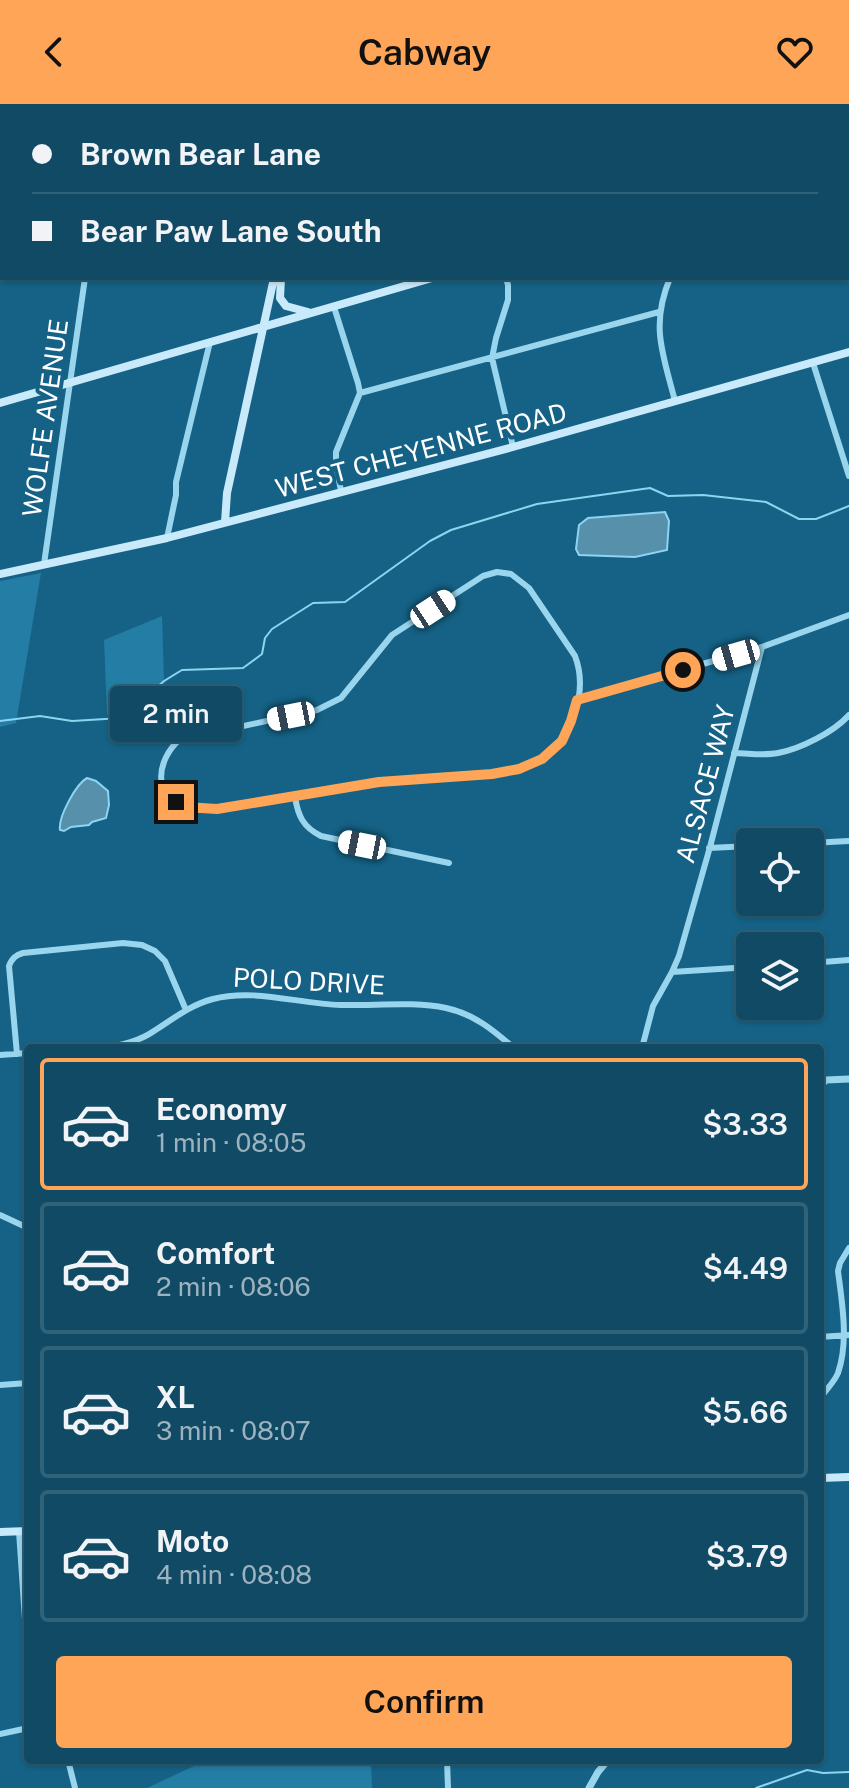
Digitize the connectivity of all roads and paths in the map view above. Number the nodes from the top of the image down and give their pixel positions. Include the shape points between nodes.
1 (85, 280) edge
2 (274, 280) edge
3 (281, 280) edge
4 (425, 280) edge
5 (507, 280) edge
6 (669, 280) edge
7 (334, 307) junction
8 (659, 312) junction
9 (313, 313) junction
10 (263, 327) junction
11 (210, 342) junction
12 (849, 352) edge
13 (492, 358) junction
14 (813, 363) junction
15 (70, 383) junction
16 (360, 393) junction
17 (675, 401) junction
18 (0, 403) edge
19 (513, 447) junction
20 (849, 476) edge
21 (341, 491) junction
22 (225, 522) junction
23 (167, 538) junction
24 (44, 564) junction
25 (0, 574) edge
26 (849, 615) edge
27 (762, 647) junction
28 (577, 700) junction
29 (849, 715) edge
30 (734, 753) junction
31 (295, 797) junction
32 (849, 841) edge
33 (824, 842) edge
34 (736, 847) edge
35 (709, 848) junction
36 (449, 863) dead end
37 (849, 960) edge
38 (824, 962) edge
39 (736, 968) edge
40 (672, 972) junction
41 (186, 1010) junction
42 (126, 1044) edge
43 (509, 1044) edge
44 (643, 1044) edge
45 (24, 1053) edge
46 (17, 1054) junction
47 (0, 1055) edge
48 (849, 1079) edge
49 (824, 1083) edge
50 (0, 1215) edge
51 (24, 1226) edge
52 (849, 1248) edge
53 (847, 1335) edge
54 (824, 1337) edge
55 (24, 1383) edge
56 (0, 1385) edge
57 (824, 1394) edge
58 (849, 1477) edge
59 (824, 1478) edge
60 (24, 1531) edge
61 (0, 1532) edge
62 (24, 1729) edge
63 (0, 1734) edge
64 (69, 1764) edge
65 (447, 1764) edge
66 (605, 1764) edge
67 (75, 1788) edge
68 (448, 1788) edge
69 (589, 1788) edge

1 - 15 street, WOLFE AVENUE
2 - 10 main road
3 - 9 main road via 280,298 286,306
4 - 7 main road
5 - 13 street via 508,300
6 - 8 street
7 - 9 main road
7 - 16 street
8 - 13 street
8 - 17 street
9 - 10 main road
10 - 11 main road
10 - 22 main road
11 - 15 main road
11 - 23 street
12 - 14 main road, WEST CHEYENNE ROAD
13 - 16 street
13 - 19 street
14 - 17 main road, WEST CHEYENNE ROAD
14 - 20 street
15 - 18 main road
15 - 24 street, WOLFE AVENUE
16 - 21 street via 336,452
17 - 19 main road, WEST CHEYENNE ROAD
19 - 21 main road, WEST CHEYENNE ROAD
21 - 22 main road, WEST CHEYENNE ROAD
22 - 23 main road, WEST CHEYENNE ROAD
23 - 24 main road, WEST CHEYENNE ROAD
24 - 25 main road, WEST CHEYENNE ROAD
26 - 27 street
27 - 28 street
27 - 30 street, ALSACE WAY
28 - 31 street via 562,741 542,759 519,769 379,782
28 - 31 street via 581,681 575,656 529,588 511,574 489,573 392,635 335,703 179,740 166,754 160,772 164,790 185,807 234,807
29 - 30 street via 834,729 792,749
30 - 35 street, ALSACE WAY
31 - 36 street via 304,825 321,836
32 - 33 street
34 - 35 street
35 - 40 street, ALSACE WAY
37 - 38 street
39 - 40 street
40 - 44 street, ALSACE WAY via 653,1006
41 - 42 street, POLO DRIVE
41 - 43 street, POLO DRIVE via 211,999 245,995 338,1005 435,1006 478,1020
41 - 46 street via 165,961 149,947 123,943 23,953 9,966
45 - 46 street
46 - 47 street
48 - 49 street
50 - 51 street
52 - 53 street via 838,1271
53 - 54 street
53 - 57 street via 839,1372
55 - 56 street
58 - 59 main road
60 - 61 main road
62 - 63 street
64 - 67 street
65 - 68 street
66 - 69 street

